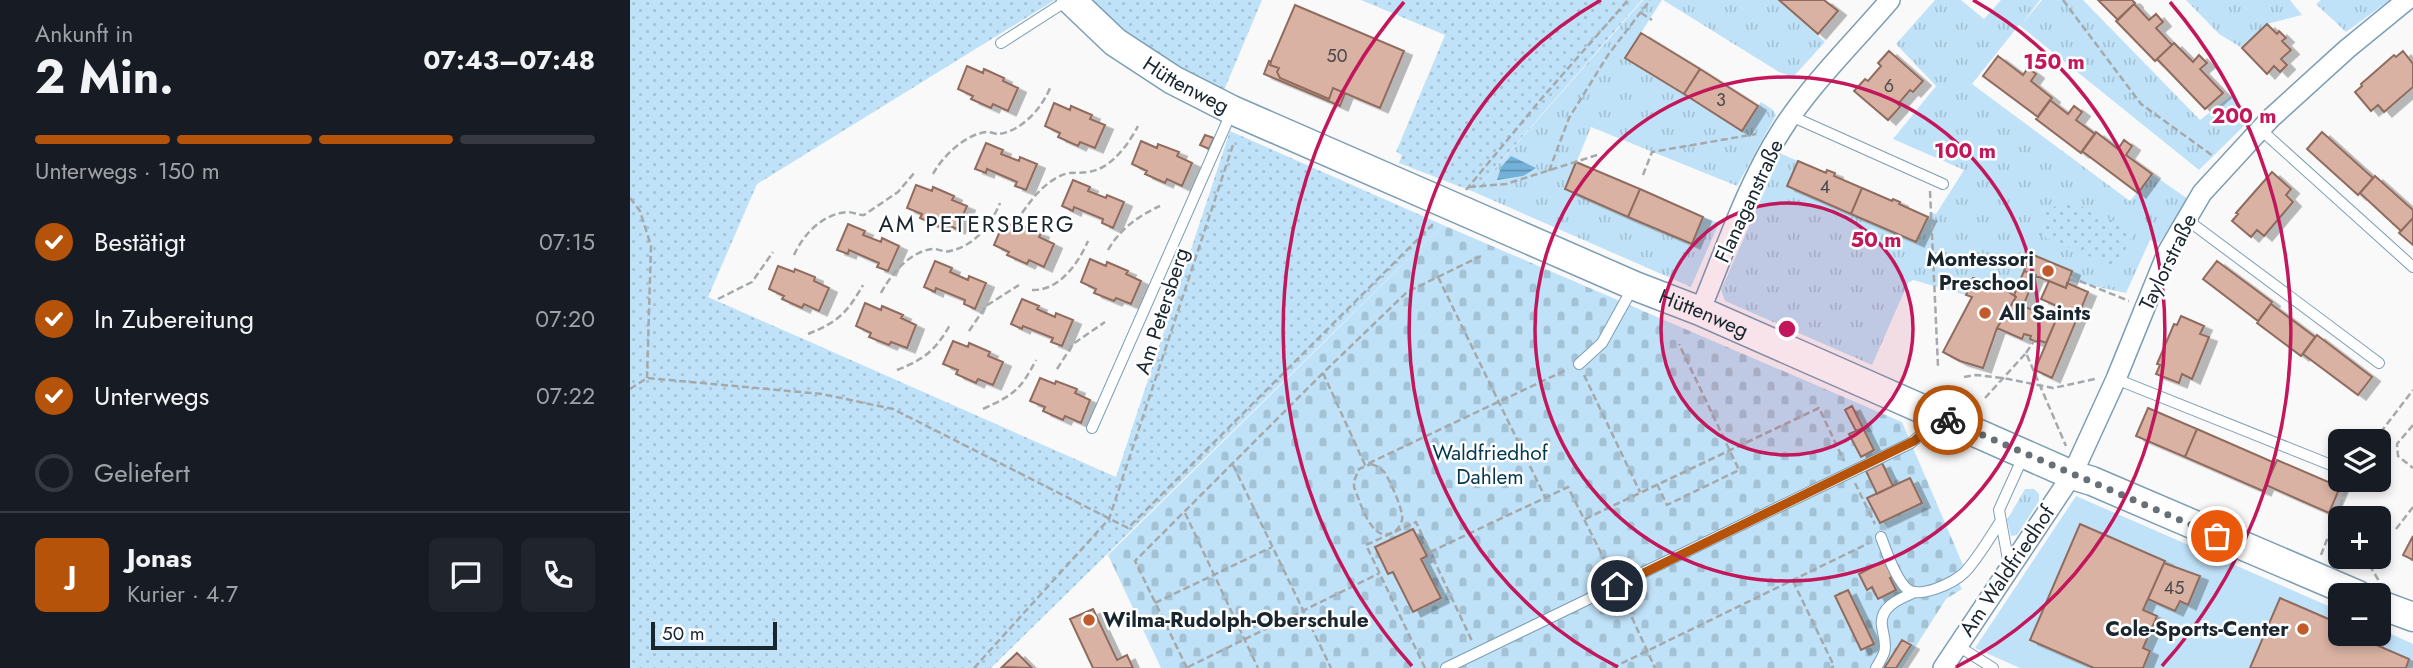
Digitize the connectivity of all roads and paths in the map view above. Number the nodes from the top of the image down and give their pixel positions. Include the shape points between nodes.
1 (1070, 0) edge
2 (1628, 0) edge
3 (1650, 0) edge
4 (1890, 0) edge
5 (2063, 0) edge
6 (2407, 0) edge
7 (1641, 13) junction
8 (1652, 20) dead end
9 (1001, 43) dead end
10 (1050, 89) dead end
11 (1235, 111) junction
12 (1791, 117) junction
13 (1138, 126) dead end
14 (2260, 129) junction
15 (1755, 135) dead end
16 (1597, 155) dead end
17 (2227, 166) junction
18 (1549, 171) junction
19 (915, 172) dead end
20 (933, 174) dead end
21 (1643, 175) dead end
22 (1929, 178) junction
23 (1943, 184) dead end
24 (630, 198) edge
25 (1000, 203) dead end
26 (1453, 204) junction
27 (1160, 206) dead end
28 (1022, 213) dead end
29 (2186, 219) junction
30 (1088, 242) dead end
31 (1108, 250) dead end
32 (773, 252) dead end
33 (794, 255) dead end
34 (1481, 256) dead end
35 (2413, 267) edge
36 (1438, 276) junction
37 (2070, 277) dead end
38 (863, 285) dead end
39 (1019, 285) dead end
40 (1032, 290) dead end
41 (881, 293) dead end
42 (1627, 298) dead end
43 (718, 299) dead end
44 (2145, 307) junction
45 (1700, 311) junction
46 (1105, 322) dead end
47 (951, 323) dead end
48 (969, 331) dead end
49 (808, 334) dead end
50 (2034, 341) dead end
51 (1679, 344) dead end
52 (2026, 353) junction
53 (1036, 360) dead end
54 (2379, 363) dead end
55 (1579, 364) junction
56 (1938, 366) dead end
57 (1057, 369) dead end
58 (897, 370) dead end
59 (1323, 373) junction
60 (1964, 377) dead end
61 (647, 378) junction
62 (2003, 378) junction
63 (2116, 379) junction
64 (2038, 384) junction
65 (630, 389) edge
66 (2413, 390) edge
67 (1985, 398) dead end
68 (1499, 402) junction
69 (983, 410) dead end
70 (1931, 414) junction
71 (2413, 425) edge
72 (1092, 428) dead end
73 (2383, 429) edge
74 (1761, 435) dead end
75 (1729, 449) junction
76 (2025, 453) junction
77 (2070, 463) junction
78 (2328, 464) edge
79 (1233, 465) junction
80 (1365, 465) junction
81 (2413, 468) edge
82 (1657, 484) junction
83 (1640, 492) junction
84 (1545, 497) junction
85 (2413, 507) edge
86 (1185, 512) junction
87 (1109, 519) junction
88 (1585, 519) junction
89 (2000, 522) junction
90 (2396, 529) dead end
91 (1392, 533) junction
92 (2328, 536) edge
93 (1881, 537) dead end
94 (1272, 547) junction
95 (1430, 552) junction
96 (2318, 561) dead end
97 (1605, 562) dead end
98 (1827, 564) dead end
99 (2009, 567) junction
100 (1380, 573) junction
101 (1214, 575) junction
102 (1793, 581) junction
103 (2341, 583) edge
104 (1913, 593) junction
105 (1155, 603) junction
106 (2391, 605) edge
107 (1627, 607) dead end
108 (1303, 611) junction
109 (2413, 617) edge
110 (1244, 639) junction
111 (1958, 646) junction
112 (1648, 651) junction
113 (1478, 653) junction
114 (974, 668) edge
115 (1187, 668) edge
116 (1258, 668) edge
117 (1331, 668) edge
118 (1425, 668) edge
119 (1446, 668) edge
120 (1612, 668) edge
121 (1656, 668) edge
122 (1831, 668) edge
123 (1876, 668) edge
124 (1943, 668) edge
125 (1993, 668) edge

1 - 9 lane
1 - 11 main road, Hüttenweg via 1115,43 1173,80
2 - 26 path
3 - 7 path
4 - 12 street, Flanaganstraße
5 - 17 path via 2141,104
6 - 14 street, Taylorstraße
7 - 8 path
7 - 18 path via 1569,118
10 - 20 path via 1031,117 1002,133 987,132 964,142 941,159
11 - 26 main road, Hüttenweg
11 - 72 lane
11 - 87 path, Am Petersberg via 1236,136
12 - 22 lane
12 - 45 street, Flanaganstraße via 1766,159
13 - 28 path via 1109,162 1089,172 1057,178 1032,198
14 - 17 street, Taylorstraße
14 - 35 lane
15 - 21 path via 1652,152
16 - 18 path
17 - 29 street, Taylorstraße
18 - 26 path
19 - 33 path via 898,192 864,215 848,212 816,225 804,235
22 - 23 lane
22 - 56 path
24 - 61 path via 640,211 651,246
25 - 41 path via 975,239 951,251 934,249 912,257 891,275
26 - 45 main road, Hüttenweg
26 - 87 path via 1128,528
27 - 31 path via 1130,224
29 - 44 street, Taylorstraße
29 - 54 lane
30 - 40 path via 1065,276
32 - 43 path via 752,282
34 - 36 path
36 - 59 path via 1407,292
36 - 68 path
37 - 44 path
38 - 49 path via 842,317
39 - 48 path via 986,306
42 - 55 lane via 1602,343
44 - 63 street, Taylorstraße
45 - 70 main road, Hüttenweg
46 - 57 path via 1073,344
47 - 58 path via 925,357
50 - 52 path
51 - 75 path
52 - 62 path
52 - 64 path
53 - 69 path via 1017,391
55 - 68 path
55 - 83 path
59 - 79 path
59 - 80 path
60 - 62 path
61 - 65 path
61 - 87 path via 822,394 893,409
62 - 64 path
62 - 67 path
63 - 64 path via 2053,388
63 - 77 street, Taylorstraße
63 - 78 lane
64 - 77 path
66 - 73 path
68 - 80 path
68 - 84 path
70 - 76 main road, Hüttenweg
70 - 113 lane via 1924,432 1910,443
71 - 81 path via 2397,444 2398,456
74 - 75 path
75 - 82 path
75 - 82 path via 1740,470 1667,505
76 - 77 main road, Hüttenweg
76 - 89 lane via 1999,510
77 - 99 street, Am Waldfriedhof
77 - 103 main road, Hüttenweg via 2092,481
79 - 86 path
79 - 94 path
80 - 91 path via 1382,470 1400,507 1402,520
80 - 91 path via 1359,469 1354,487 1376,532
82 - 83 path
83 - 88 path
84 - 88 path via 1568,486
84 - 95 path
85 - 90 path
86 - 101 path
86 - 105 path via 1135,561
87 - 114 path
88 - 97 path
89 - 99 lane
89 - 104 lane via 1965,572 1926,593
91 - 95 path via 1416,522
91 - 100 path via 1366,545
92 - 96 path
93 - 104 lane
94 - 101 path
94 - 108 path
95 - 113 path
98 - 102 path
99 - 111 street, Am Waldfriedhof
100 - 108 path
100 - 118 path
101 - 105 path
101 - 110 path
102 - 112 path
102 - 122 path via 1834,666
104 - 123 lane via 1882,615 1885,646
105 - 115 path
106 - 109 main road, Hüttenweg
107 - 112 path
108 - 110 path
108 - 117 path
110 - 115 path
110 - 116 path
111 - 124 street, Am Waldfriedhof
111 - 125 lane
112 - 120 path
112 - 121 path
113 - 119 lane

